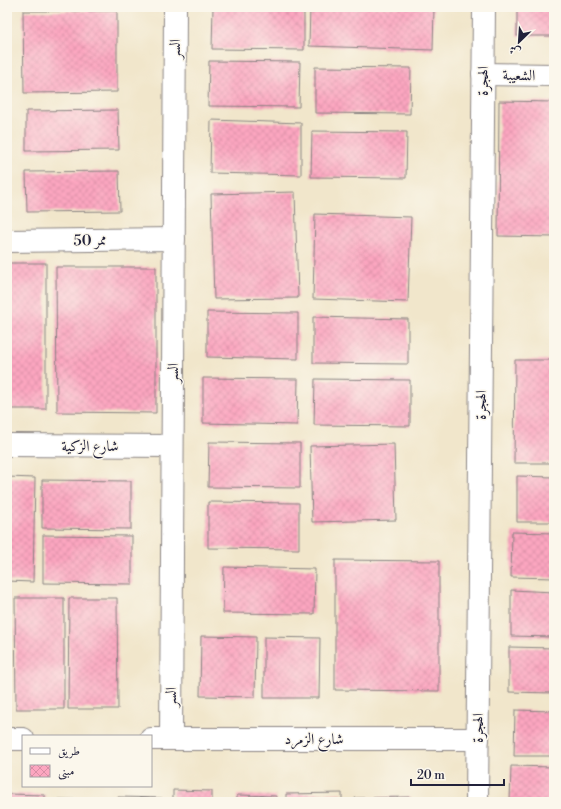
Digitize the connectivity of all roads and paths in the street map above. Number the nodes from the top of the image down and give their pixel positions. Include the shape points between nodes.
1 (175, 7) edge
2 (484, 7) edge
3 (483, 74) junction
4 (554, 75) edge
5 (174, 239) junction
6 (7, 241) edge
7 (7, 445) edge
8 (172, 446) junction
9 (7, 739) edge
10 (22, 739) edge
11 (161, 739) edge
12 (478, 739) junction
13 (478, 802) edge

1 - 5 street, السر
2 - 3 street, الهجرة
3 - 4 street, الشعيبة
3 - 12 street, الهجرة
5 - 6 street, ممر 50
5 - 8 street, السر
7 - 8 street, شارع الزكية
8 - 11 street, السر
9 - 10 street
11 - 12 street, شارع الزمرد
12 - 13 street, الهجرة

